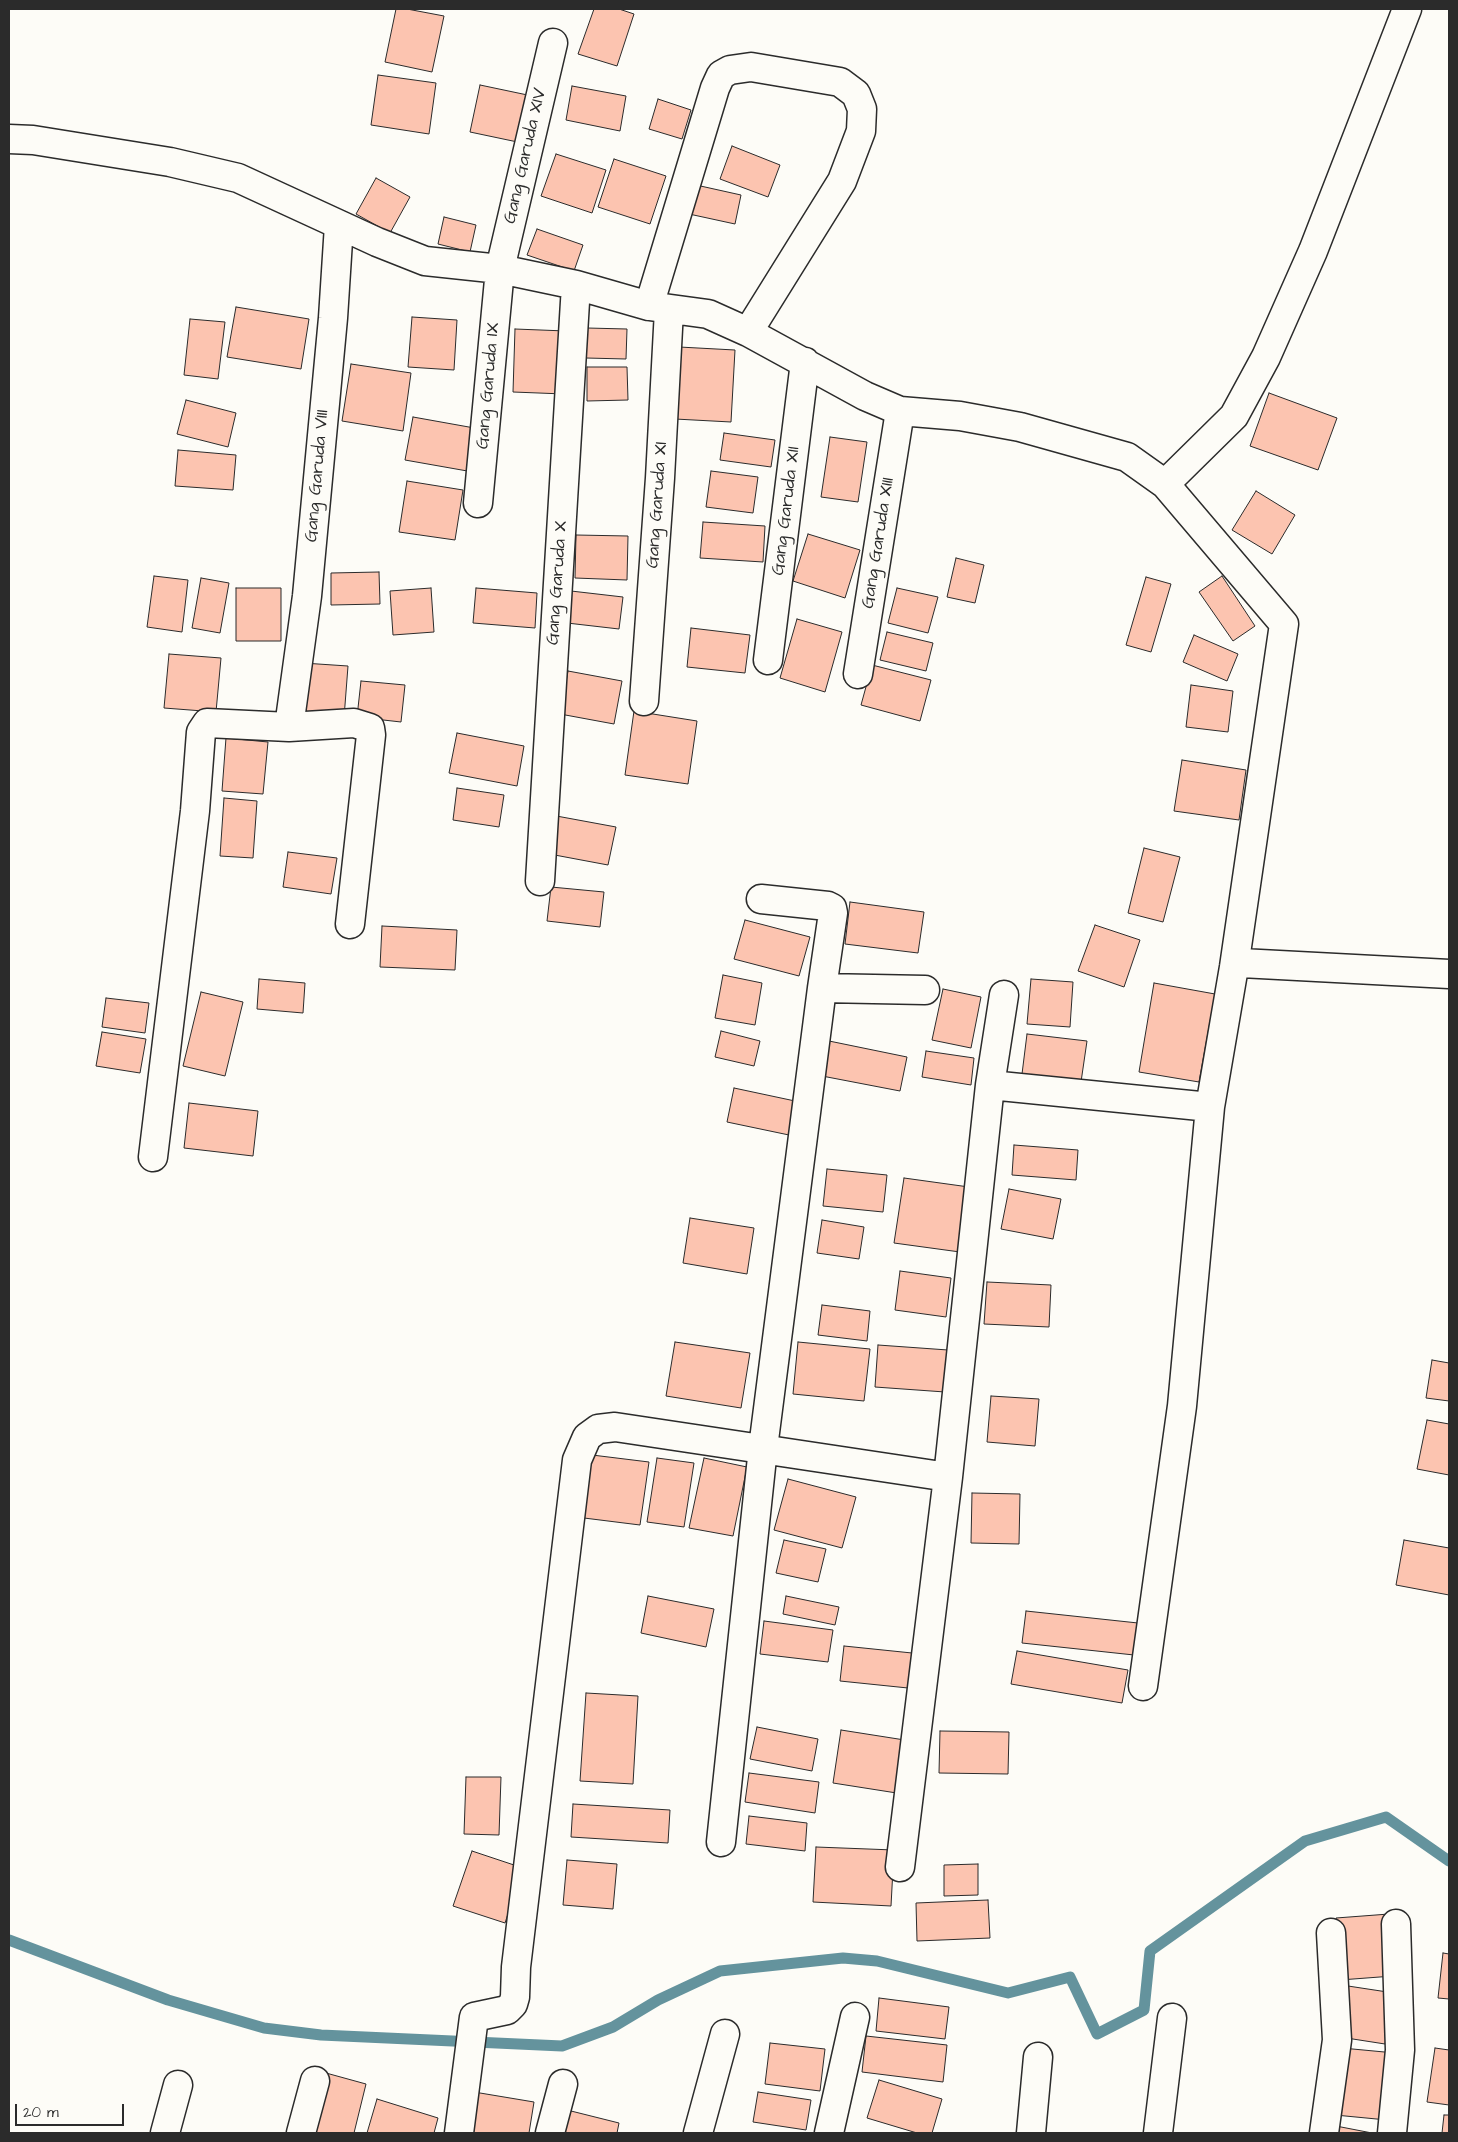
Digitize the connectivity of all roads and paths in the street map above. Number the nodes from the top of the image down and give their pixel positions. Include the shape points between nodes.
1 (1407, 9) edge
2 (553, 43) dead end
3 (9, 139) edge
4 (339, 225) junction
5 (500, 269) junction
6 (576, 285) junction
7 (659, 308) junction
8 (748, 332) junction
9 (806, 362) junction
10 (900, 411) junction
11 (1165, 484) junction
12 (478, 503) dead end
13 (768, 660) dead end
14 (858, 674) dead end
15 (644, 701) dead end
16 (289, 727) junction
17 (540, 881) dead end
18 (760, 899) dead end
19 (350, 924) dead end
20 (1234, 967) junction
21 (1449, 974) edge
22 (822, 988) junction
23 (925, 990) dead end
24 (1004, 995) dead end
25 (990, 1084) junction
26 (1210, 1107) junction
27 (152, 1157) dead end
28 (763, 1448) junction
29 (948, 1477) junction
30 (1143, 1686) dead end
31 (721, 1842) dead end
32 (900, 1867) dead end
33 (1396, 1924) dead end
34 (1331, 1933) dead end
35 (855, 2017) dead end
36 (1172, 2018) dead end
37 (725, 2034) dead end
38 (1038, 2058) dead end
39 (315, 2081) dead end
40 (563, 2084) dead end
41 (178, 2085) dead end
42 (165, 2133) edge
43 (301, 2133) edge
44 (458, 2133) edge
45 (550, 2133) edge
46 (698, 2133) edge
47 (829, 2133) edge
48 (1031, 2133) edge
49 (1158, 2133) edge
50 (1324, 2133) edge
51 (1392, 2133) edge

1 - 11 street via 1314,251 1266,357 1234,416
2 - 5 street, Gang Garuda XIV
3 - 4 street via 170,162 238,178
4 - 5 street via 425,261
4 - 16 street, Gang Garuda VIII via 334,318 307,596
5 - 6 street
5 - 12 street, Gang Garuda IX
6 - 7 street
6 - 17 street, Gang Garuda X
7 - 8 street via 708,314
7 - 8 street, Gang Garuda XI via 721,75 750,67 840,82 856,94 859,101 861,131 842,181
7 - 15 street, Gang Garuda XI via 660,478
8 - 9 street
9 - 10 street via 865,396
9 - 13 street, Gang Garuda XII
10 - 11 street via 960,416 1020,427 1126,457
10 - 14 street, Gang Garuda XIII
11 - 20 street via 1284,624
16 - 19 street via 354,723 370,728
16 - 27 street via 207,724 201,732 195,811
18 - 22 street via 832,908 834,913
20 - 21 street via 1241,963
20 - 26 street
22 - 23 street
22 - 28 street
24 - 25 street
25 - 26 street
25 - 29 street
26 - 30 street via 1182,1406
28 - 29 street
28 - 31 street
28 - 44 street via 615,1427 598,1429 587,1437 577,1460 515,1997 507,2010 474,2017
29 - 32 street
33 - 51 street via 1400,2050
34 - 50 street via 1337,2040
35 - 47 street
36 - 49 street
37 - 46 street
38 - 48 street
39 - 43 street
40 - 45 street
41 - 42 street

